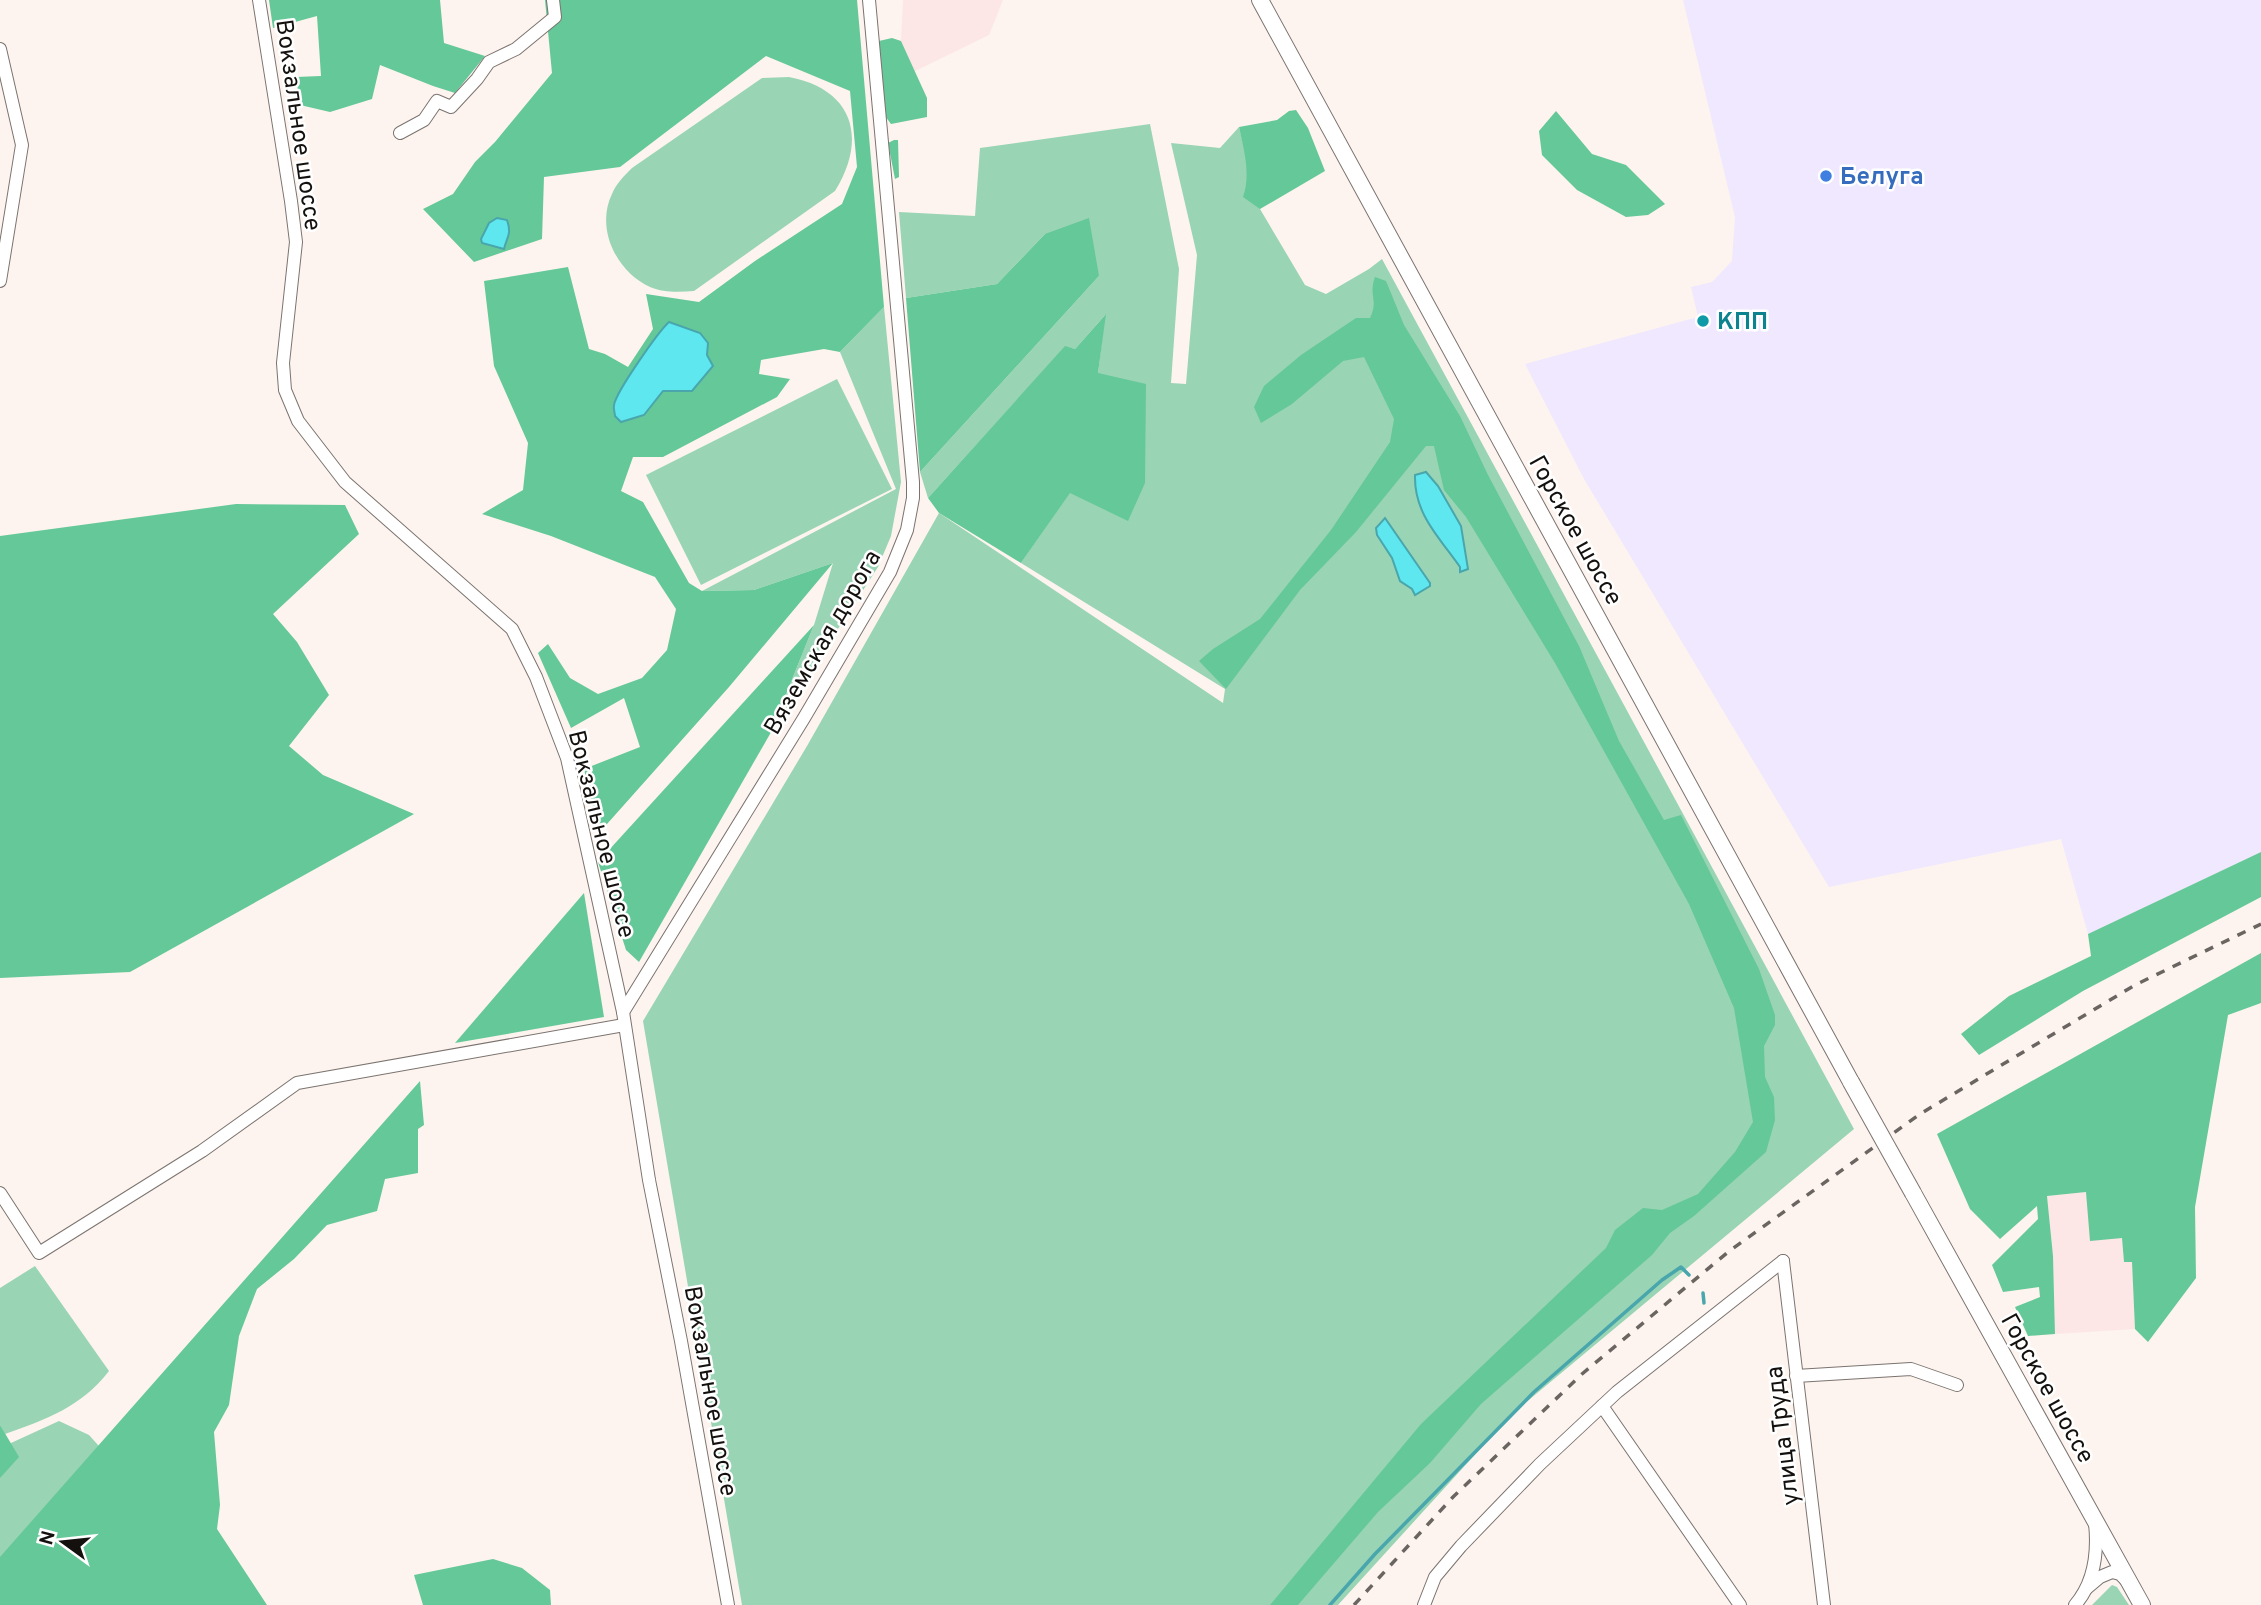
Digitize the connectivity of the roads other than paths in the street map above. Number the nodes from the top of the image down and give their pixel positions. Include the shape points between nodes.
1 (259, 0) edge
2 (553, 0) edge
3 (869, 0) edge
4 (1260, 0) edge
5 (0, 49) edge
6 (400, 133) dead end
7 (0, 281) edge
8 (624, 1019) junction
9 (0, 1193) edge
10 (1796, 1376) junction
11 (1957, 1385) dead end
12 (1602, 1406) junction
13 (2094, 1516) junction
14 (2132, 1585) junction
15 (2087, 1588) junction
16 (728, 1605) edge
17 (1424, 1605) edge
18 (1740, 1605) edge
19 (1824, 1605) edge
20 (2075, 1605) edge
21 (2143, 1605) edge

1 - 8 street, Вокзальное шоссе via 296,242 283,363 285,390 298,421 345,482 512,629 567,758
2 - 6 street via 555,17 516,50 489,62 451,107 437,101 424,120
3 - 8 street, Вяземская дорога via 912,472 913,498 906,530 890,572
4 - 13 main road, Горское шоссе, bridge via 1851,1082
5 - 7 street via 22,145
8 - 9 street via 297,1083 202,1152 39,1253
8 - 16 street, Вокзальное шоссе via 649,1180
10 - 11 street via 1911,1369
10 - 12 street, улица Труда via 1783,1261
10 - 19 street, улица Труда
12 - 17 street via 1461,1546 1435,1577
12 - 18 street
13 - 14 main road, Горское шоссе
13 - 15 street via 2097,1545
14 - 15 street via 2112,1572
14 - 21 main road, Горское шоссе
15 - 20 street

